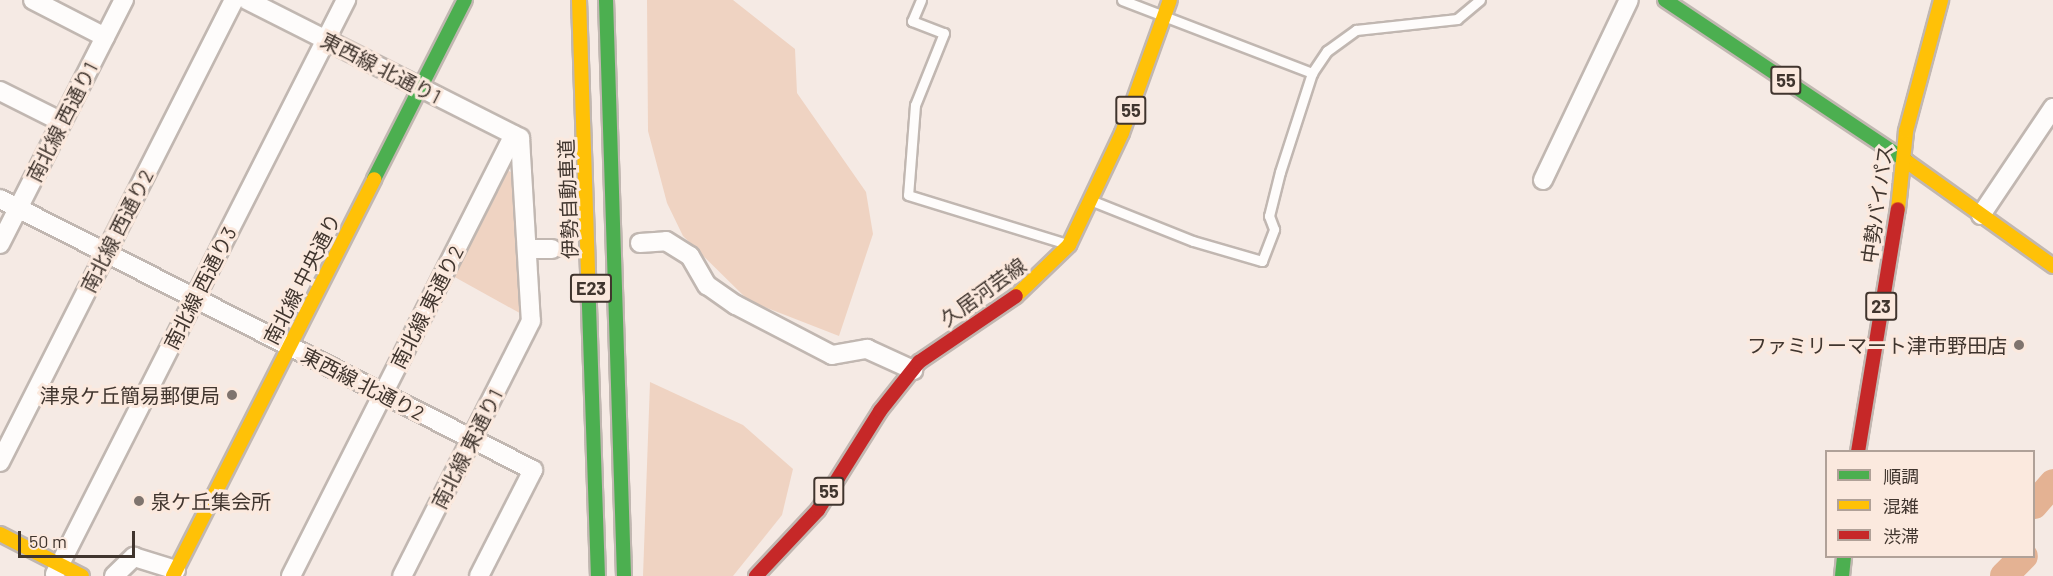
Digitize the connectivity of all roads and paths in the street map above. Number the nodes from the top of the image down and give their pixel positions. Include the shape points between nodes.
1 (33, 0) edge
2 (124, 0) edge
3 (234, 0) edge
4 (247, 0) edge
5 (346, 0) edge
6 (465, 0) edge
7 (579, 0) edge
8 (606, 0) edge
9 (921, 0) edge
10 (1122, 0) edge
11 (1170, 0) edge
12 (1480, 0) edge
13 (1629, 0) edge
14 (1665, 0) edge
15 (1941, 0) edge
16 (1164, 16) junction
17 (105, 37) junction
18 (326, 40) junction
19 (1312, 74) junction
20 (421, 88) junction
21 (0, 91) edge
22 (2053, 108) edge
23 (62, 122) junction
24 (514, 135) junction
25 (1906, 161) junction
26 (1543, 180) dead end
27 (0, 199) edge
28 (1090, 200) junction
29 (18, 209) junction
30 (1981, 215) junction
31 (640, 243) dead end
32 (0, 244) edge
33 (1069, 245) junction
34 (528, 249) junction
35 (552, 249) tunnel mouth
36 (106, 253) junction
37 (2053, 266) edge
38 (195, 298) junction
39 (290, 346) junction
40 (913, 370) junction
41 (383, 394) junction
42 (472, 439) junction
43 (1858, 450) edge
44 (0, 462) edge
45 (0, 534) edge
46 (1844, 558) edge
47 (57, 570) edge
48 (175, 573) edge
49 (82, 576) edge
50 (114, 576) edge
51 (291, 576) edge
52 (402, 576) edge
53 (479, 576) edge
54 (598, 576) edge
55 (624, 576) edge
56 (756, 576) edge
57 (1842, 576) edge

1 - 17 street
2 - 17 street, 南北線 西通り1
3 - 36 street, 南北線 西通り2
4 - 18 street, 東西線 北通り1
5 - 18 street, 南北線 西通り3
6 - 20 main road, 南北線 中央通り
7 - 54 main road, 伊勢自動車道 / E23
8 - 55 main road, E23
9 - 33 lane via 912,21 944,33 915,105 908,195
10 - 16 lane
11 - 16 main road, 久居河芸線 / 55
12 - 19 lane via 1457,19 1356,30 1327,51
13 - 26 street
14 - 25 main road, 55
15 - 25 main road, 中勢バイパス / 23 via 1906,131
16 - 19 lane
16 - 28 main road, 久居河芸線 / 55 via 1131,110
17 - 23 street, 南北線 西通り1
18 - 20 street, 東西線 北通り1
18 - 38 street, 南北線 西通り3
19 - 28 lane via 1280,172 1269,216 1274,229 1262,261 1193,241
20 - 24 street, 東西線 北通り1
20 - 39 main road, 南北線 中央通り
21 - 23 street
22 - 30 street
23 - 29 street, 南北線 西通り1
24 - 34 street via 520,138
24 - 41 street, 南北線 東通り2
25 - 30 main road
25 - 43 main road, 中勢バイパス / 23
27 - 29 street, 東西線 北通り2
28 - 33 main road, 久居河芸線 / 55
29 - 32 street, 南北線 西通り1
29 - 36 street, 東西線 北通り2
30 - 37 main road
31 - 40 street via 666,241 690,256 707,285 736,305 832,354 867,349
33 - 40 main road, 久居河芸線 / 55 via 1013,299
34 - 35 street
34 - 42 street, 南北線 東通り1 via 531,321
36 - 38 street, 東西線 北通り2
36 - 44 street, 南北線 西通り2
38 - 39 street, 東西線 北通り2
38 - 47 street, 南北線 西通り3
39 - 41 street, 東西線 北通り2
39 - 48 main road, 南北線 中央通り
40 - 56 main road, 久居河芸線 / 55 via 880,411 818,510
41 - 42 street, 東西線 北通り2
41 - 51 street, 南北線 東通り2
42 - 52 street, 南北線 東通り1
42 - 53 street, 東西線 北通り2 via 533,470
45 - 47 main road
46 - 57 main road
47 - 49 main road
48 - 50 street via 134,557

